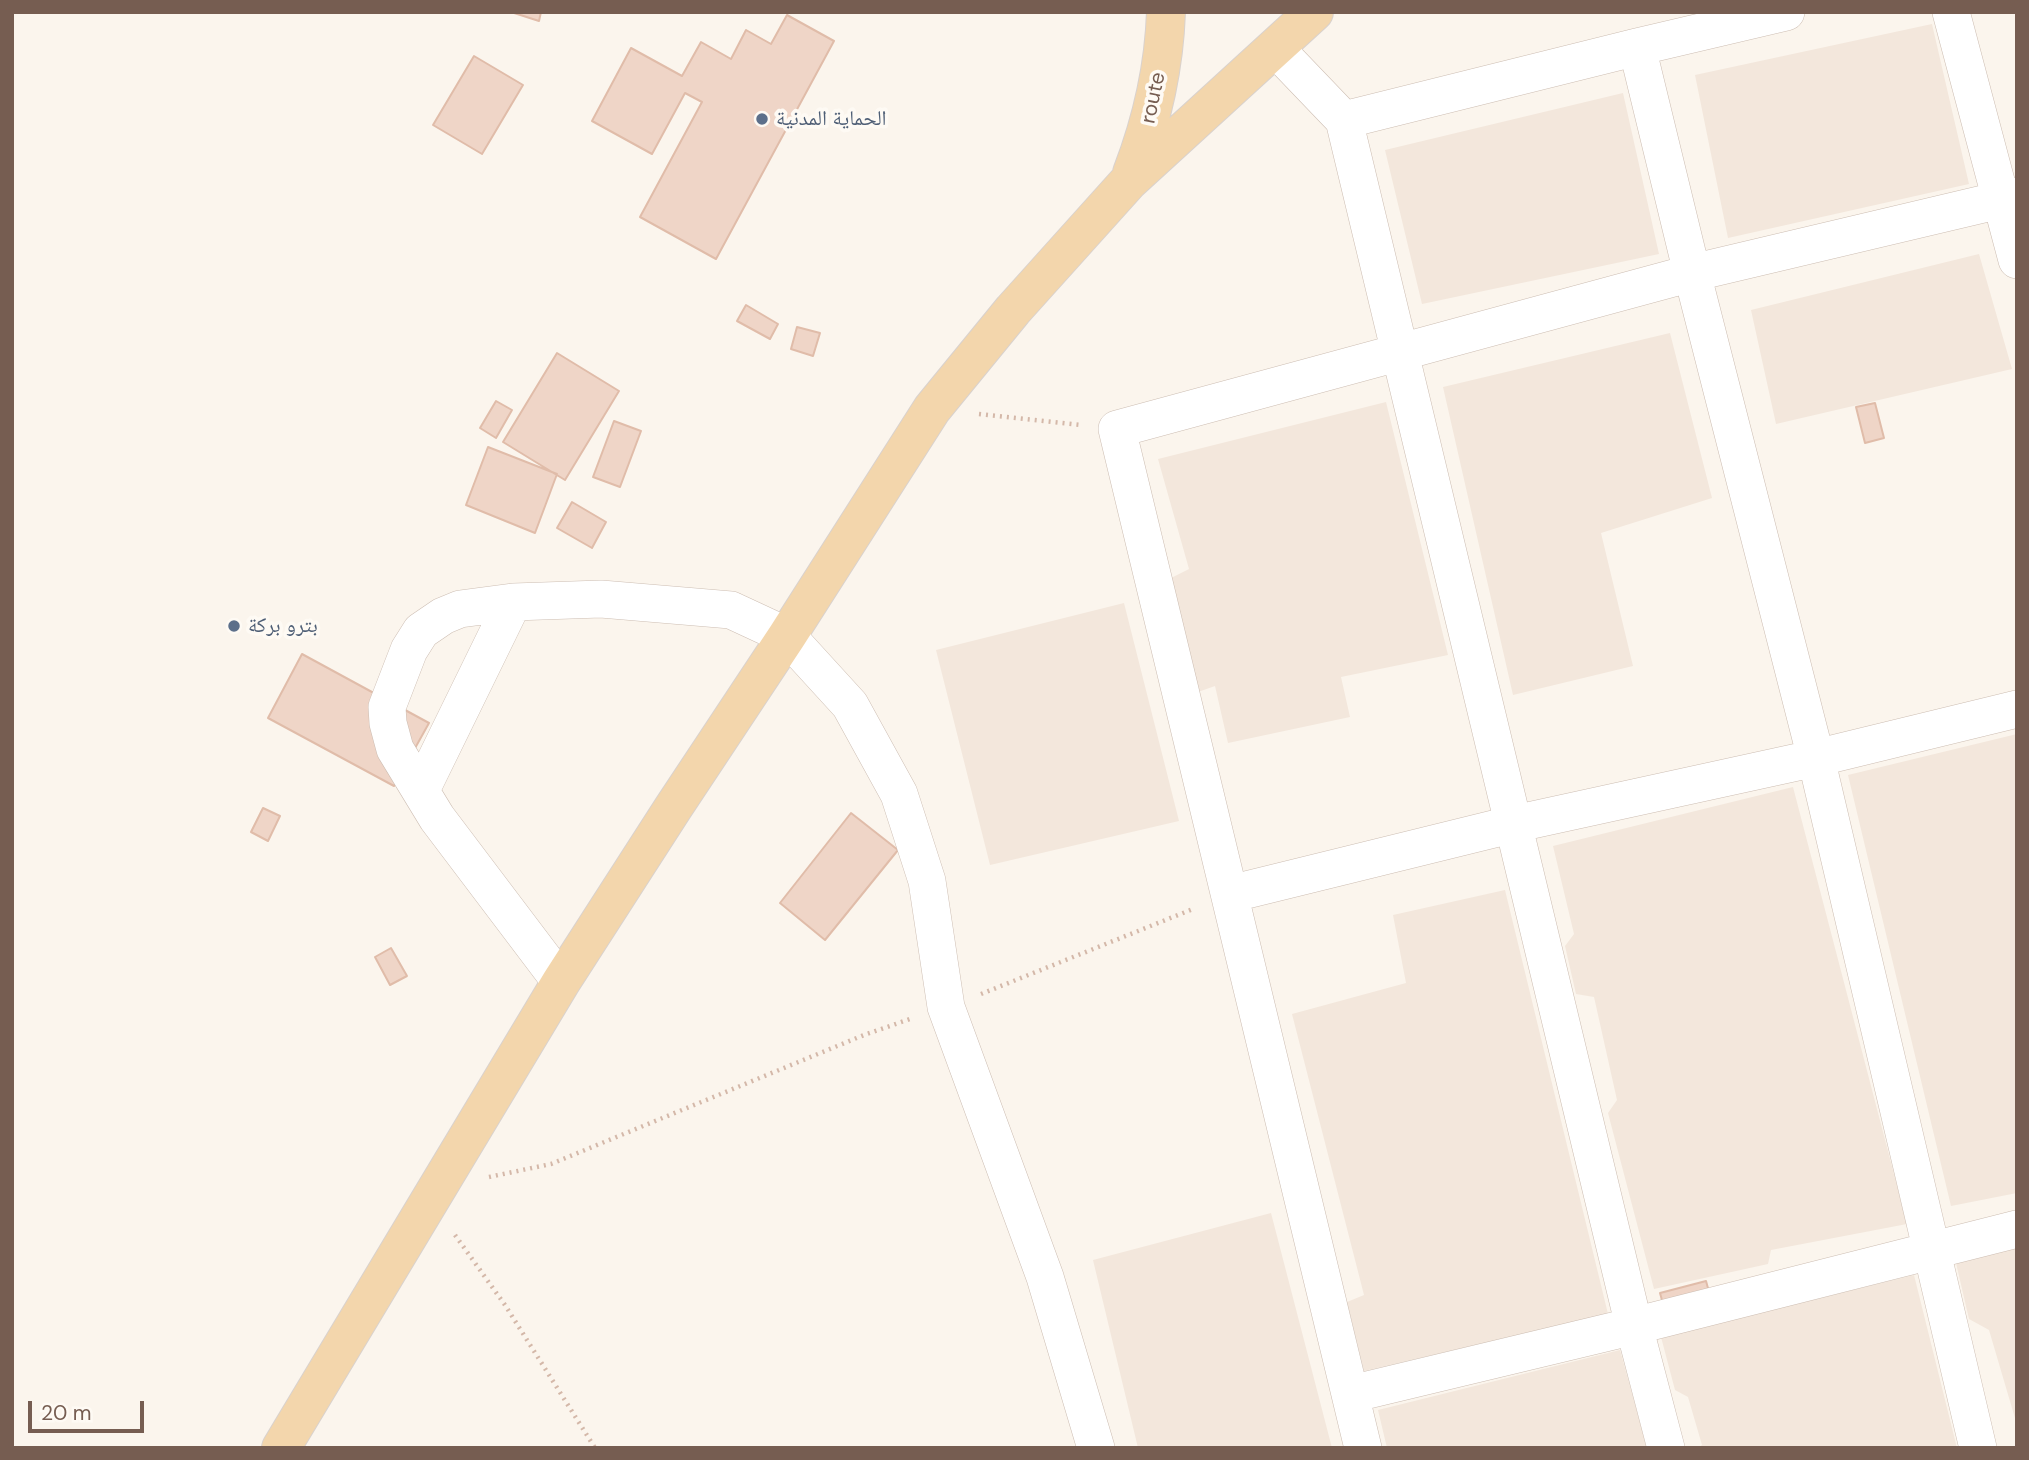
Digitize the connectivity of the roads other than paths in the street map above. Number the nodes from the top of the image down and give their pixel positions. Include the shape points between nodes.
1 (1166, 12) edge
2 (1314, 12) edge
3 (1786, 12) edge
4 (1951, 12) edge
5 (1637, 47) junction
6 (1275, 48) junction
7 (1344, 120) junction
8 (1129, 181) junction
9 (2009, 198) edge
10 (2017, 260) edge
11 (1692, 273) junction
12 (1401, 353) junction
13 (513, 602) junction
14 (787, 636) junction
15 (2017, 709) edge
16 (1816, 758) junction
17 (421, 790) junction
18 (1514, 824) junction
19 (1230, 894) junction
20 (561, 982) junction
21 (2017, 1229) edge
22 (1932, 1251) junction
23 (1634, 1326) junction
24 (1351, 1395) junction
25 (281, 1448) edge
26 (1096, 1448) edge
27 (1363, 1448) edge
28 (1666, 1448) edge
29 (1978, 1448) edge

1 - 8 main road, route via 1158,89
2 - 6 main road
3 - 5 street
4 - 9 street
5 - 7 street
5 - 11 street
6 - 7 street
6 - 8 main road
7 - 12 street
8 - 14 main road via 932,409
9 - 10 street
9 - 11 street
11 - 12 street
11 - 16 street
12 - 18 street
12 - 19 street via 1117,429
13 - 14 street via 601,599 731,610
13 - 17 street
13 - 17 street via 460,609 443,616 421,631 409,650 387,707 388,723 395,749
14 - 20 main road
14 - 26 street via 850,705 898,794 928,881 946,1007 1045,1277
15 - 16 street
16 - 18 street
16 - 22 street
17 - 20 street via 437,818
18 - 19 street
18 - 23 street
19 - 24 street
20 - 25 main road
21 - 22 street
22 - 23 street
22 - 29 street
23 - 24 street
23 - 28 street
24 - 27 street

